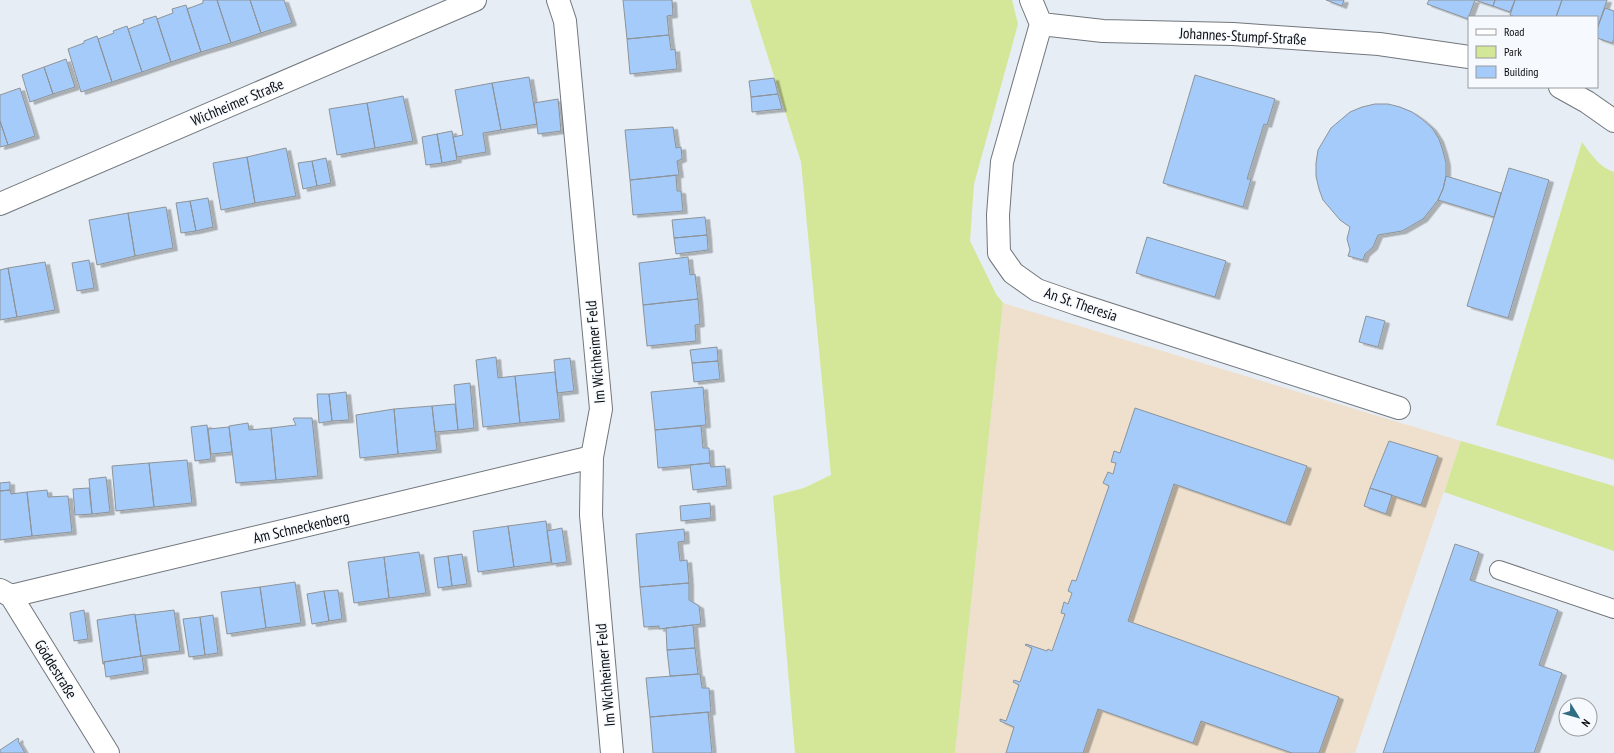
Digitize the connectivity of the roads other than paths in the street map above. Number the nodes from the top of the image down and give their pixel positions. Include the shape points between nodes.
1 (475, 0) edge
2 (558, 0) edge
3 (1031, 0) edge
4 (1041, 24) junction
5 (1468, 57) edge
6 (1562, 88) edge
7 (1614, 121) edge
8 (0, 204) edge
9 (1399, 408) dead end
10 (592, 457) junction
11 (1499, 570) dead end
12 (6, 593) edge
13 (1614, 609) edge
14 (108, 753) edge
15 (612, 753) edge

1 - 8 street, Wichheimer Straße
2 - 10 street, Im Wichheimer Feld via 565,21 601,409
3 - 4 street
4 - 5 street, Johannes-Stumpf-Straße via 1103,31 1233,34 1379,44
4 - 9 street, An St. Theresia via 1002,162 998,215 999,253 1013,273 1037,290
6 - 7 street
10 - 12 street, Am Schneckenberg
10 - 15 street, Im Wichheimer Feld via 591,515
11 - 13 lane
12 - 14 street, Göddestraße

